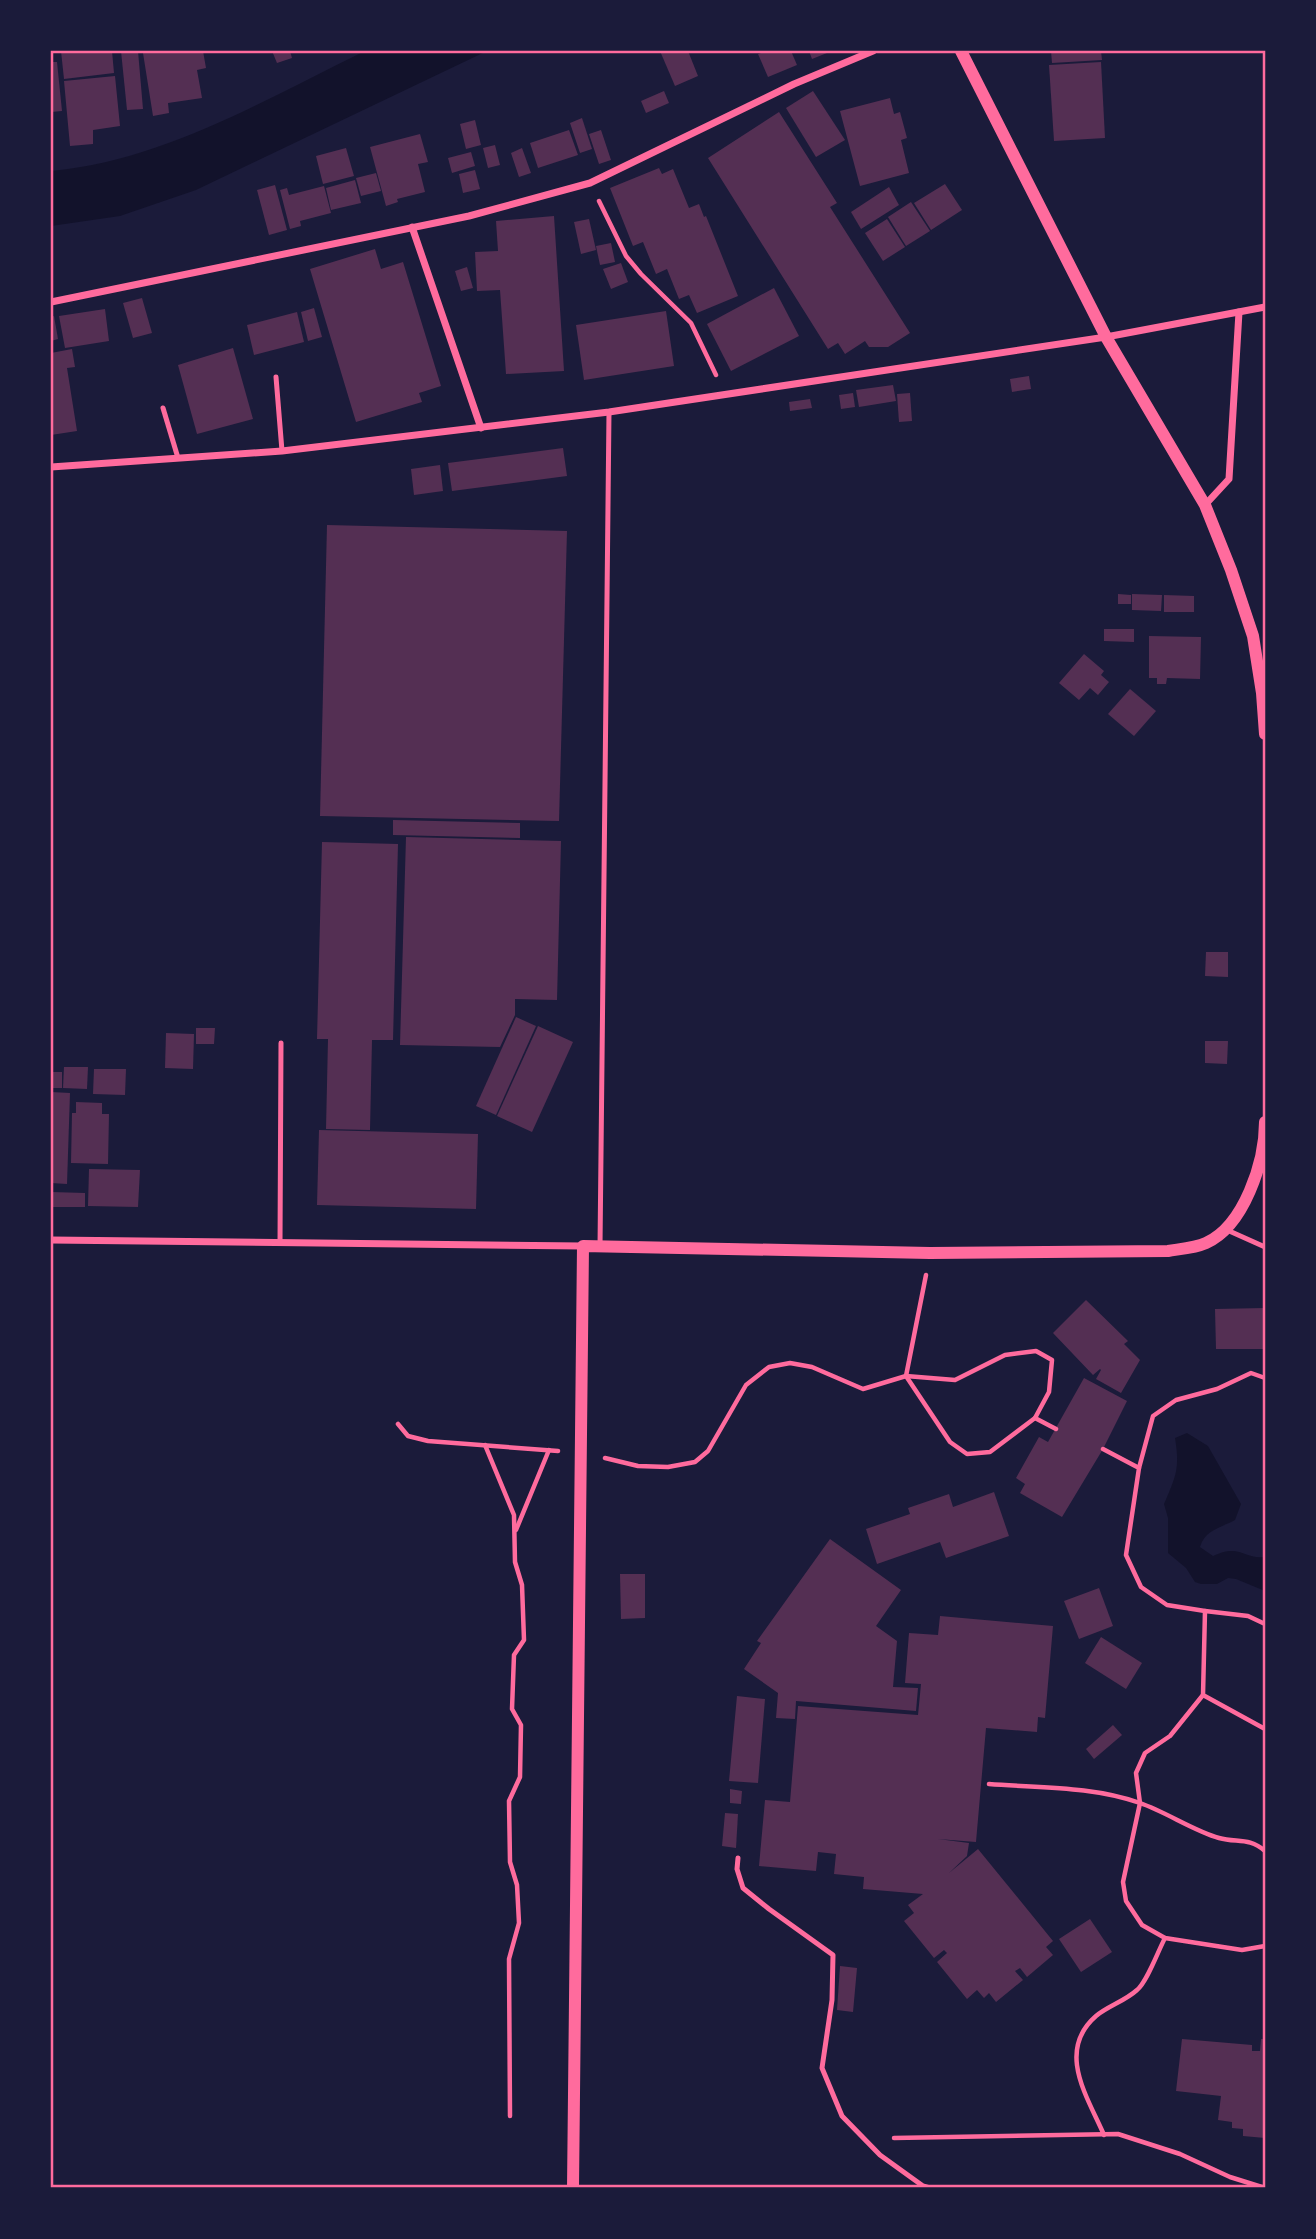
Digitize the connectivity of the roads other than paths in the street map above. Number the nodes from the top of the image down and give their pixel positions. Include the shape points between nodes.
1 (873, 51) edge
2 (961, 51) edge
3 (412, 227) junction
4 (51, 302) edge
5 (1265, 307) edge
6 (1239, 312) junction
7 (1106, 337) junction
8 (276, 377) dead end
9 (163, 408) dead end
10 (609, 412) junction
11 (481, 428) junction
12 (282, 451) junction
13 (178, 458) junction
14 (51, 467) edge
15 (1205, 505) junction
16 (1265, 734) edge
17 (281, 1043) dead end
18 (1265, 1122) edge
19 (1227, 1230) junction
20 (51, 1240) edge
21 (280, 1243) junction
22 (583, 1247) junction
23 (600, 1247) junction
24 (1265, 1247) edge
25 (738, 1858) dead end
26 (573, 2188) edge
27 (930, 2188) edge

1 - 3 street via 590,183
2 - 7 street
3 - 4 street
3 - 11 street
5 - 6 street
6 - 7 street
6 - 15 street via 1228,479
7 - 10 street
7 - 15 street
8 - 12 lane
9 - 13 lane
10 - 11 street
10 - 23 lane
11 - 12 street
12 - 13 street
13 - 14 street
15 - 16 street via 1253,636
17 - 21 lane
18 - 19 street via 1255,1176
19 - 23 street via 1204,1244 1168,1251 930,1253
19 - 24 lane
20 - 21 street
21 - 22 street
22 - 23 street
22 - 26 street
25 - 27 lane via 743,1888 833,1955 822,2068 842,2116 880,2155

